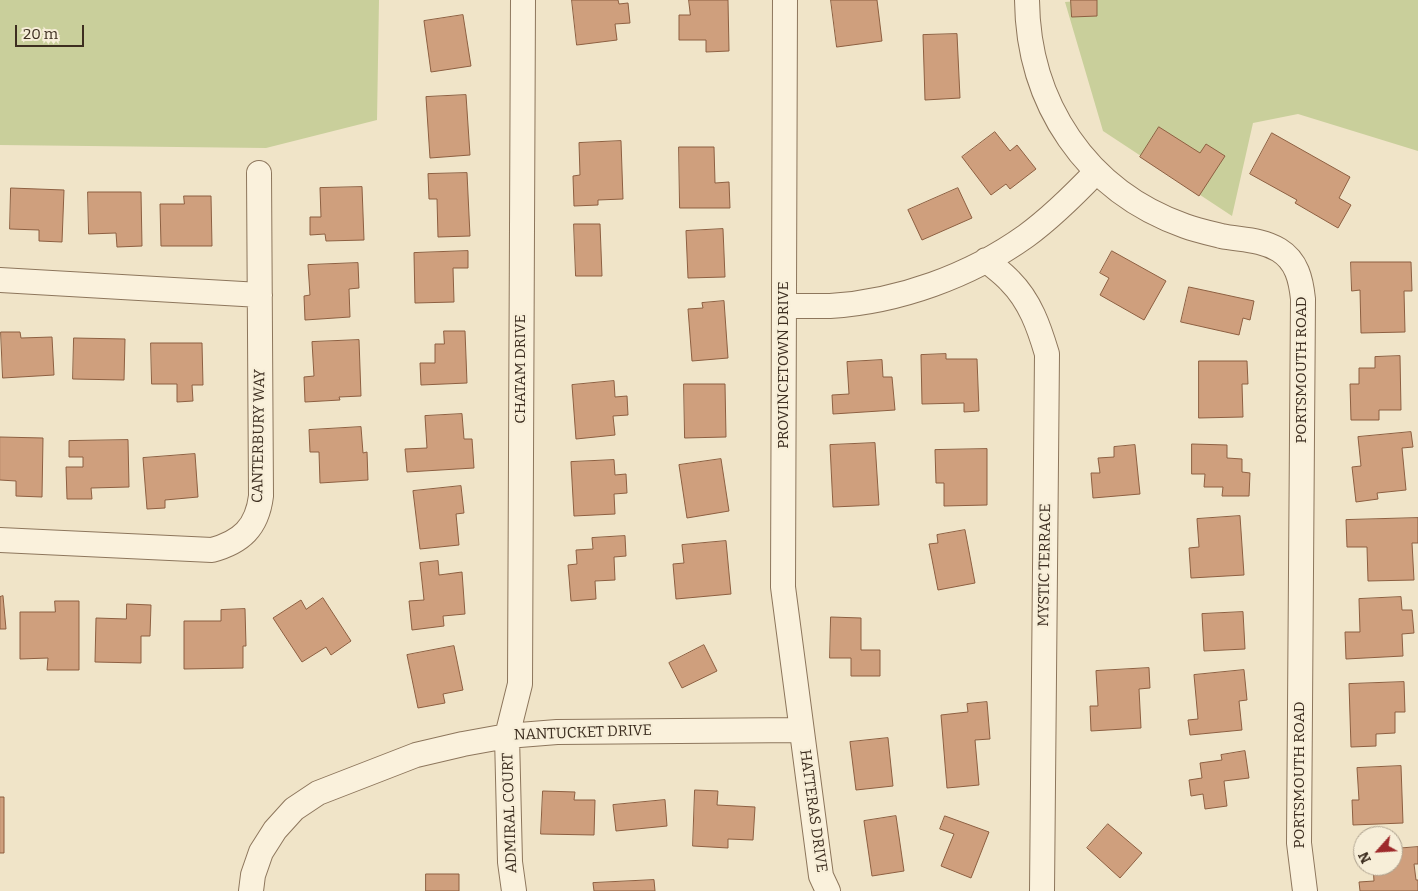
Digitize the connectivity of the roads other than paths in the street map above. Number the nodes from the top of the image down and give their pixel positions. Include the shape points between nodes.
1 (523, 0) edge
2 (784, 0) edge
3 (1026, 0) edge
4 (260, 172) dead end
5 (1096, 172) junction
6 (986, 260) junction
7 (0, 280) edge
8 (260, 295) junction
9 (784, 306) junction
10 (0, 540) edge
11 (801, 730) junction
12 (507, 736) junction
13 (251, 891) edge
14 (514, 891) edge
15 (828, 891) edge
16 (1042, 891) edge
17 (1305, 891) edge

1 - 12 street, CHATAM DRIVE via 520,684
2 - 9 street, PROVINCETOWN DRIVE
3 - 5 street, PORTSMOUTH ROAD via 1034,64 1046,98 1063,131
4 - 8 street, CANTERBURY WAY
5 - 6 street via 1067,202 1032,230
5 - 17 street, PORTSMOUTH ROAD via 1124,195 1186,227 1263,242 1281,251 1301,280 1299,843
6 - 9 street via 923,287 878,299 831,306
6 - 16 street, MYSTIC TERRACE via 1011,281 1028,304 1047,354
7 - 8 street
8 - 10 street, CANTERBURY WAY via 261,496 253,523 242,536 212,550
9 - 11 street, PROVINCETOWN DRIVE via 783,587
11 - 12 street, NANTUCKET DRIVE via 557,732
11 - 15 street, HATTERAS DRIVE via 821,876
12 - 13 street, NANTUCKET DRIVE via 416,755 318,793 294,809 275,830 261,852
12 - 14 street, ADMIRAL COURT via 510,862

